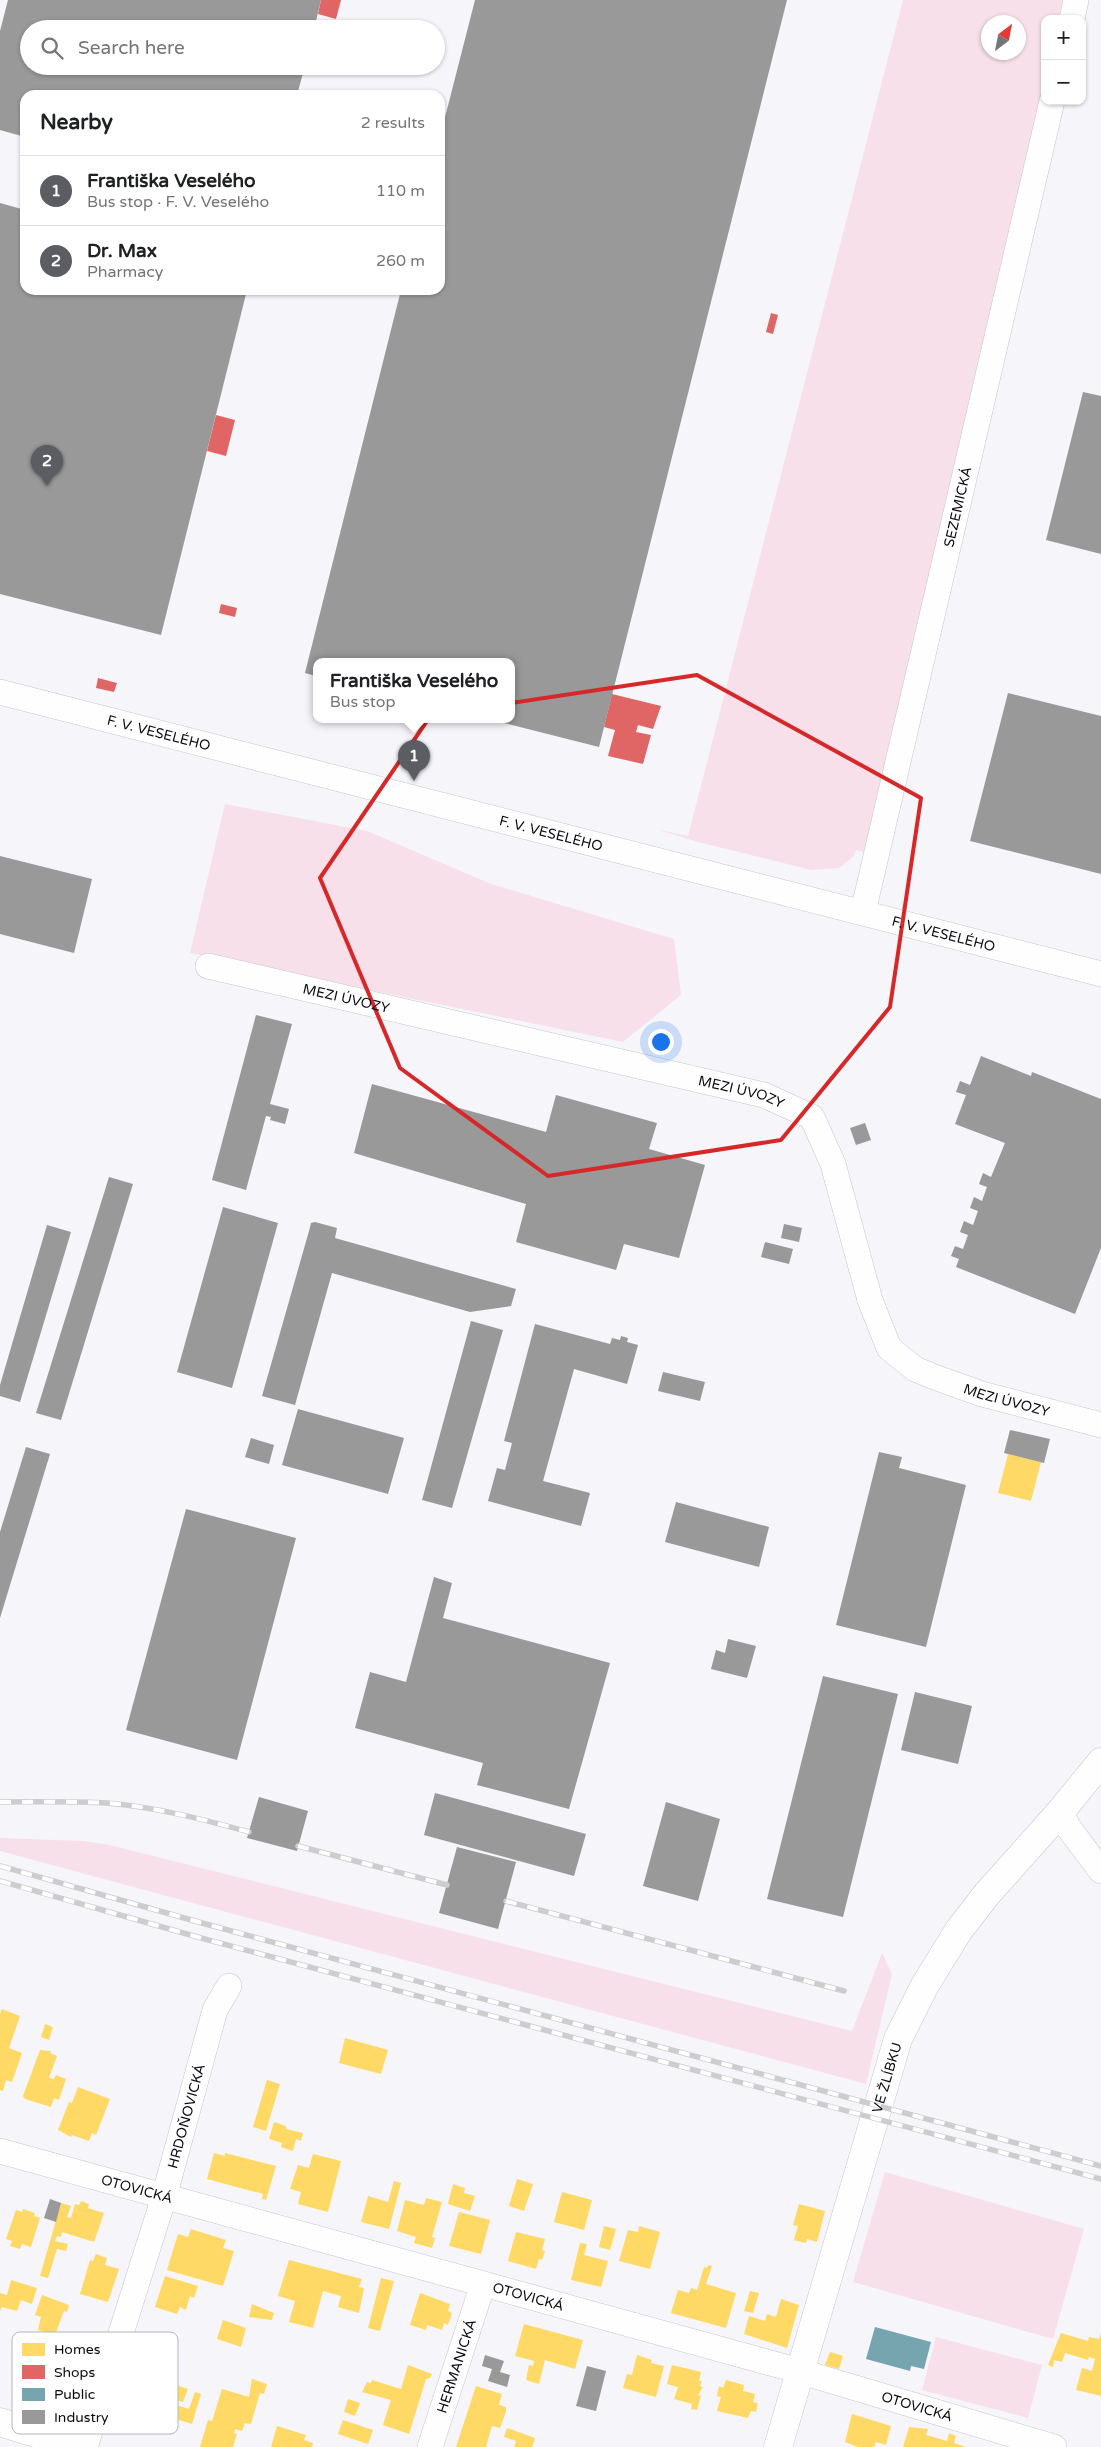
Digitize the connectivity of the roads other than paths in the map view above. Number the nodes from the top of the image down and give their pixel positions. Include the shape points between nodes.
1 (1076, 0) edge
2 (1073, 15) edge
3 (1051, 105) edge
4 (0, 692) edge
5 (862, 912) junction
6 (208, 966) dead end
7 (1101, 974) edge
8 (1101, 1425) edge
9 (1101, 1762) edge
10 (1061, 1811) junction
11 (1101, 1871) edge
12 (229, 1986) dead end
13 (0, 2151) edge
14 (164, 2197) junction
15 (483, 2284) junction
16 (121, 2332) edge
17 (801, 2372) junction
18 (0, 2422) edge
19 (12, 2426) edge
20 (38, 2434) edge
21 (89, 2434) edge
22 (80, 2447) edge
23 (85, 2447) edge
24 (430, 2447) edge
25 (778, 2447) edge
26 (1054, 2447) edge

1 - 2 street
3 - 5 street, SEZEMICKÁ
4 - 5 street, F. V. VESELÉHO
5 - 7 street, F. V. VESELÉHO
6 - 8 street, MEZI ÚVOZY via 764,1095 812,1118 833,1164 870,1300 889,1348 915,1369 936,1378 982,1394
9 - 10 street, VE ŽLÍBKU
10 - 11 street via 1068,1827
10 - 17 street, VE ŽLÍBKU via 959,1930 925,1985 898,2039
12 - 14 street, HRDOŇOVICKÁ via 216,2010
13 - 14 street, OTOVICKÁ
14 - 15 street, OTOVICKÁ
14 - 16 street, HRDOŇOVICKÁ
15 - 17 street, OTOVICKÁ
15 - 24 street, HERMANICKÁ
17 - 25 street, VE ŽLÍBKU
17 - 26 street, OTOVICKÁ
18 - 19 street
20 - 22 street
21 - 23 street, HRDOŇOVICKÁ

